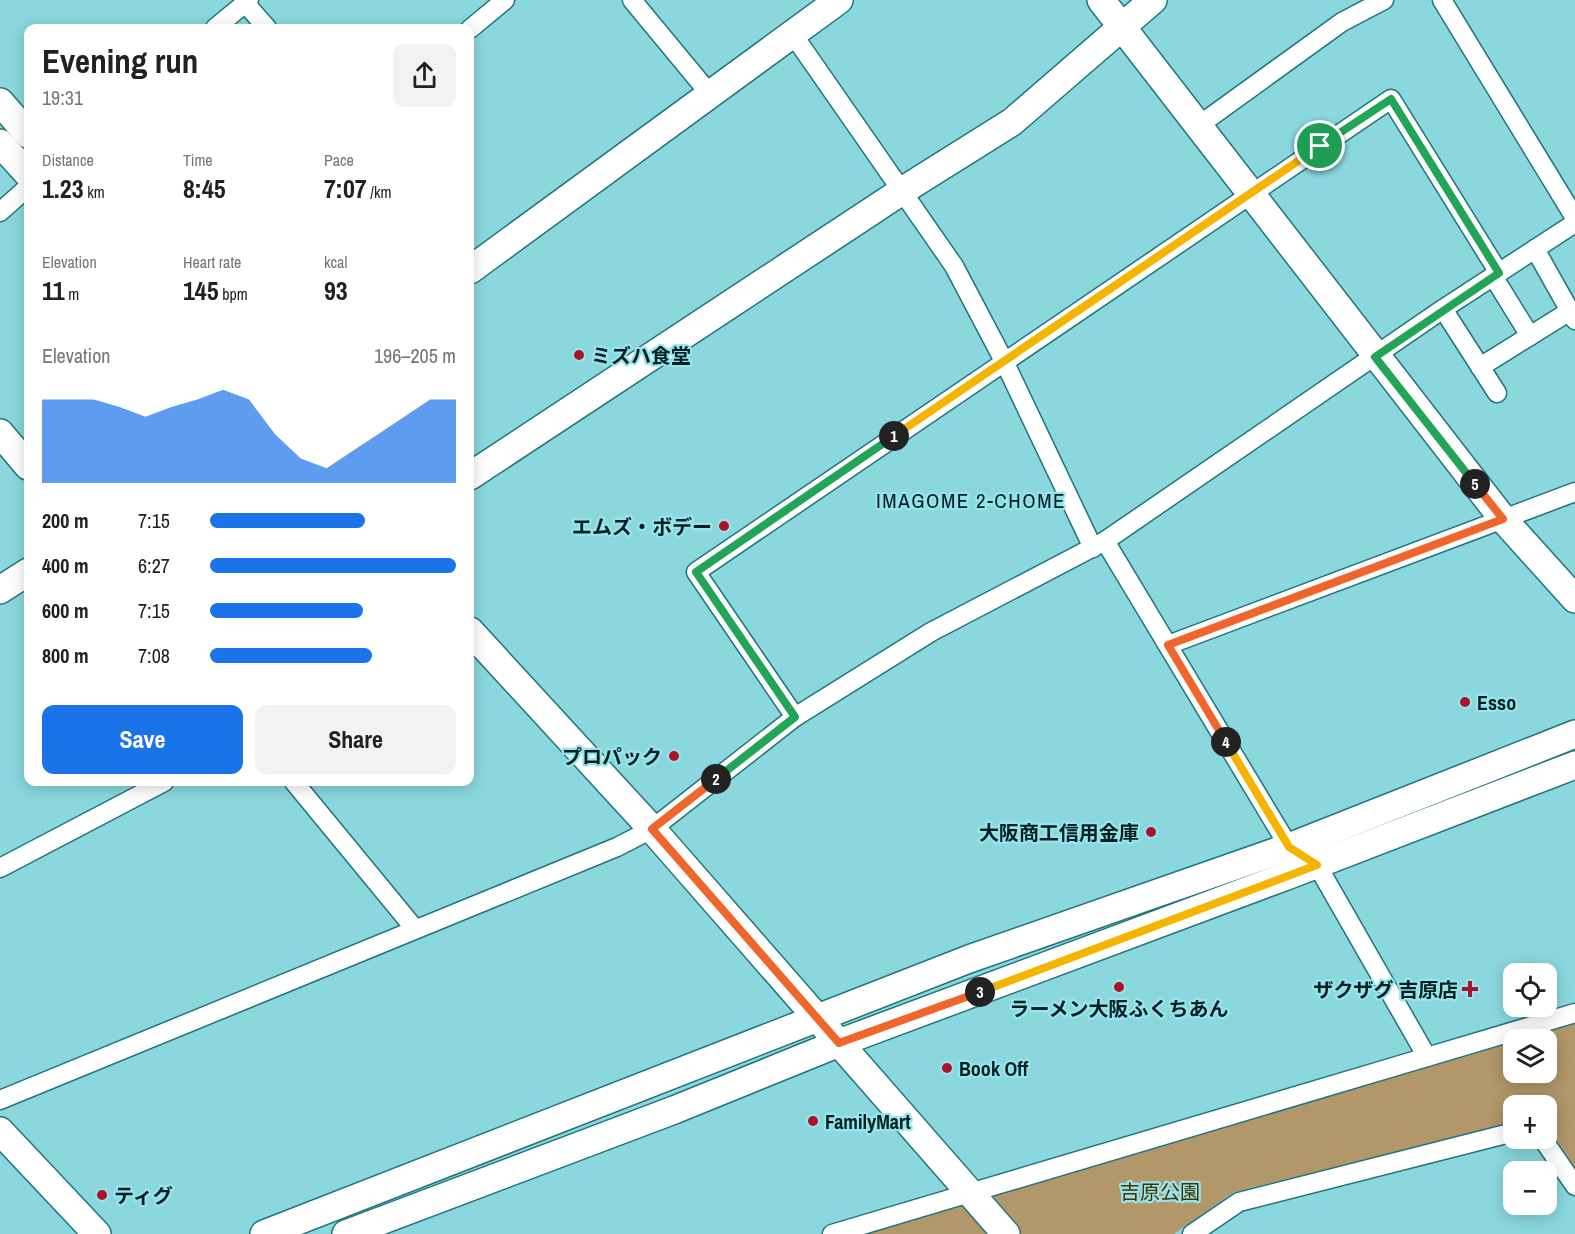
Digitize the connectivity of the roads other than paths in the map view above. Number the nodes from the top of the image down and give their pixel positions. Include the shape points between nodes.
1 (504, 0) edge
2 (632, 0) edge
3 (839, 0) edge
4 (1101, 0) edge
5 (1153, 0) edge
6 (1384, 0) edge
7 (1442, 0) edge
8 (247, 2) edge
9 (220, 24) edge
10 (264, 24) edge
11 (474, 26) edge
12 (1122, 27) junction
13 (792, 33) junction
14 (709, 93) junction
15 (0, 102) edge
16 (1198, 126) junction
17 (24, 129) edge
18 (0, 143) edge
19 (0, 158) edge
20 (24, 171) edge
21 (24, 173) edge
22 (24, 191) edge
23 (902, 191) junction
24 (1249, 193) junction
25 (0, 212) edge
26 (1575, 218) edge
27 (1575, 223) edge
28 (1534, 249) junction
29 (474, 260) edge
30 (1496, 274) junction
31 (1443, 309) junction
32 (1572, 315) edge
33 (1530, 336) junction
34 (1375, 357) junction
35 (1004, 361) junction
36 (1480, 367) junction
37 (1497, 393) dead end
38 (0, 433) edge
39 (24, 461) edge
40 (474, 473) edge
41 (1575, 492) edge
42 (1503, 519) junction
43 (1099, 544) junction
44 (24, 575) edge
45 (0, 591) edge
46 (1575, 599) edge
47 (474, 635) edge
48 (1168, 645) junction
49 (795, 717) junction
50 (1575, 734) edge
51 (1575, 765) edge
52 (156, 786) edge
53 (297, 786) edge
54 (652, 829) junction
55 (1289, 847) junction
56 (1317, 865) junction
57 (0, 868) edge
58 (415, 929) junction
59 (1575, 1013) edge
60 (816, 1019) junction
61 (839, 1043) junction
62 (1426, 1057) junction
63 (0, 1100) edge
64 (0, 1131) edge
65 (1503, 1135) edge
66 (1550, 1149) edge
67 (1575, 1186) edge
68 (970, 1193) junction
69 (97, 1234) edge
70 (264, 1234) edge
71 (346, 1234) edge
72 (832, 1234) edge
73 (1006, 1234) edge
74 (1192, 1234) edge

1 - 11 street
2 - 14 street
3 - 13 street
4 - 12 street
5 - 12 street
6 - 16 street via 1342,22
7 - 26 street
8 - 9 street
8 - 10 street
12 - 16 street
12 - 23 street via 1012,122
13 - 14 street
13 - 23 street
14 - 29 street
15 - 17 street
16 - 24 street
18 - 20 street
19 - 21 street
22 - 25 street
23 - 35 street via 954,266
23 - 40 street
24 - 30 street via 1391,99
24 - 34 street
24 - 35 street
27 - 28 street
28 - 30 street
28 - 32 street
30 - 31 street
30 - 33 street
31 - 34 street
31 - 36 street
32 - 33 street
33 - 36 street
34 - 42 street
34 - 43 street
35 - 43 street
35 - 49 street via 696,572
36 - 37 street
38 - 39 street
41 - 42 street
42 - 46 street
42 - 48 street
43 - 48 street
43 - 49 street via 931,632
44 - 45 street
47 - 54 street
48 - 55 street
49 - 54 street
50 - 55 street
51 - 56 street
52 - 57 street
53 - 58 street
54 - 58 street via 617,848
54 - 60 street
55 - 56 street
55 - 60 street via 980,955
56 - 61 street
56 - 62 street
58 - 63 street
59 - 62 street
60 - 61 street
60 - 70 street
61 - 68 street
61 - 71 street
62 - 68 street
64 - 69 street
65 - 74 street via 1239,1202
66 - 67 street
68 - 72 street
68 - 73 street

